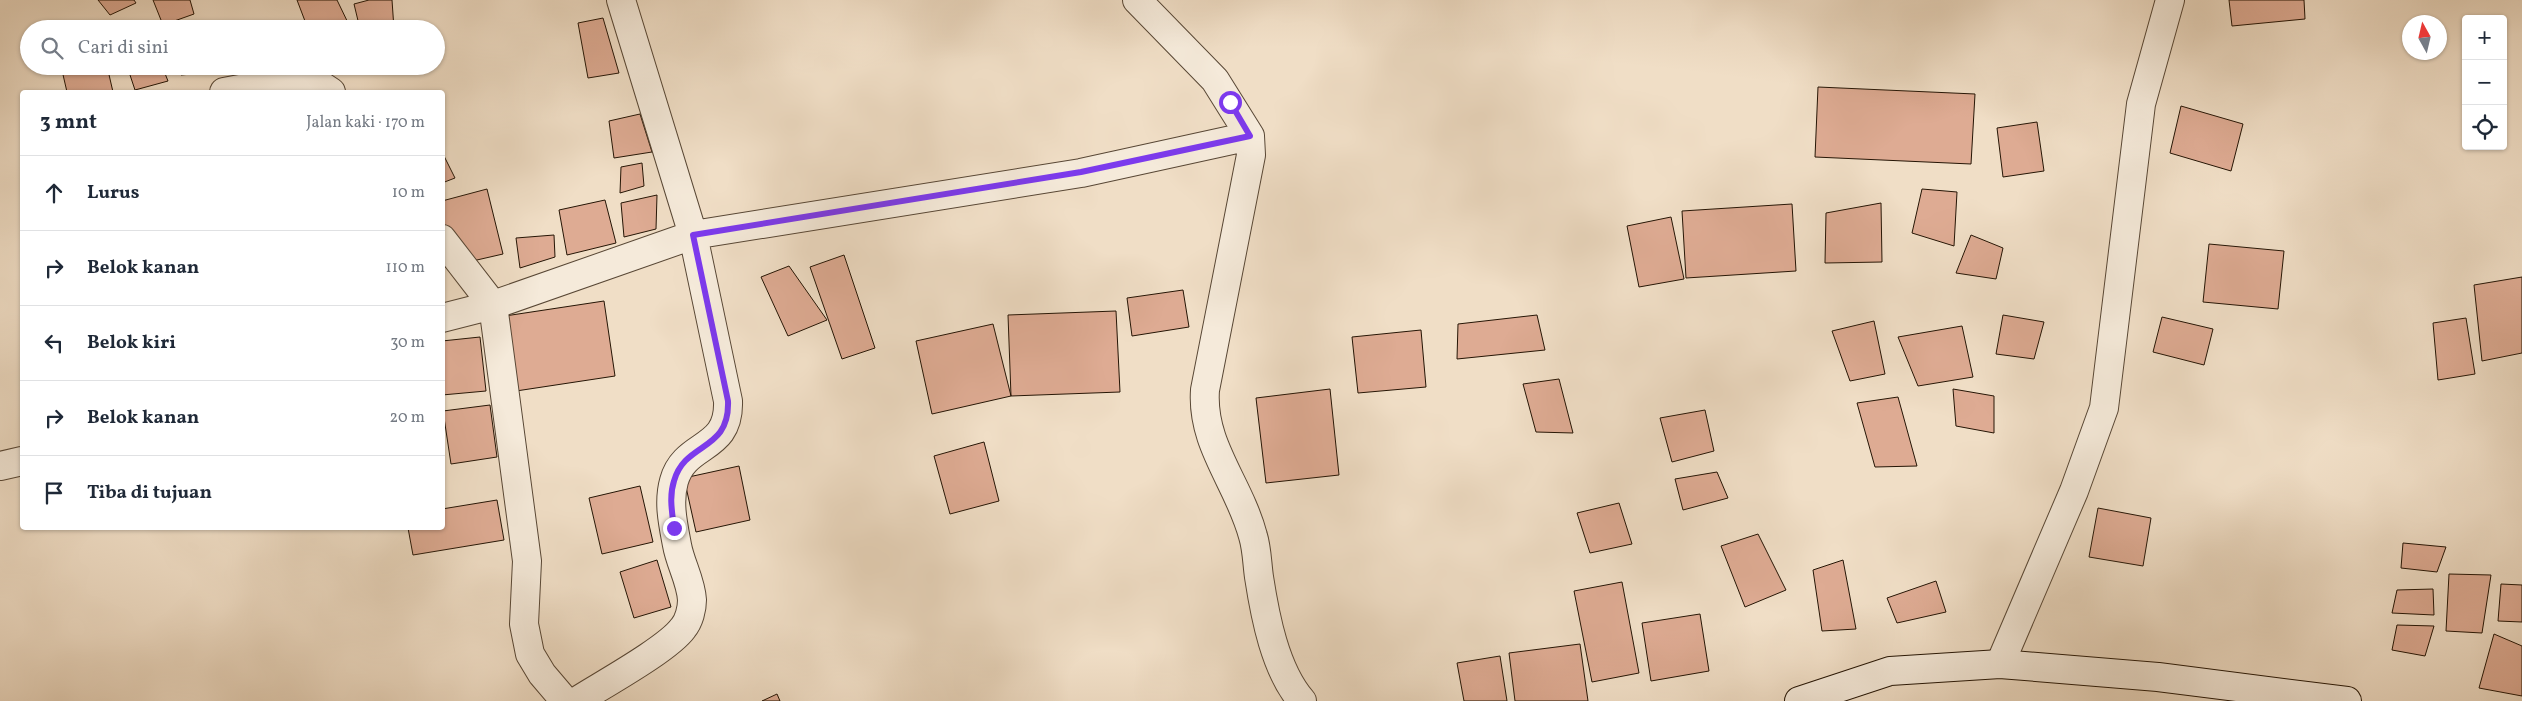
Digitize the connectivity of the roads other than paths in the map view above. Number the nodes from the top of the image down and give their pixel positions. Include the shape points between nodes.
1 (621, 0) edge
2 (1137, 0) edge
3 (2170, 0) edge
4 (234, 90) edge
5 (328, 90) edge
6 (1250, 136) junction
7 (693, 235) junction
8 (445, 243) edge
9 (493, 305) junction
10 (445, 317) edge
11 (20, 461) edge
12 (0, 466) edge
13 (2000, 664) junction
14 (565, 701) edge
15 (576, 701) edge
16 (1302, 701) edge
17 (1799, 701) edge
18 (2348, 701) edge

1 - 7 street
2 - 6 street via 1215,80
3 - 13 street via 2141,104 2104,408 2074,491
4 - 5 street via 292,79 313,80
6 - 7 street via 1081,172
6 - 16 street via 1251,155 1203,411 1207,428 1240,499 1253,536 1266,618 1276,654
7 - 9 street
7 - 15 street via 729,418 724,429 681,466 674,480 671,499 674,528 679,560 692,600 690,615 677,636
8 - 9 street
9 - 10 street
9 - 14 street via 527,561 524,624 530,654
11 - 12 street
13 - 17 street via 1890,671
13 - 18 street via 2158,677

